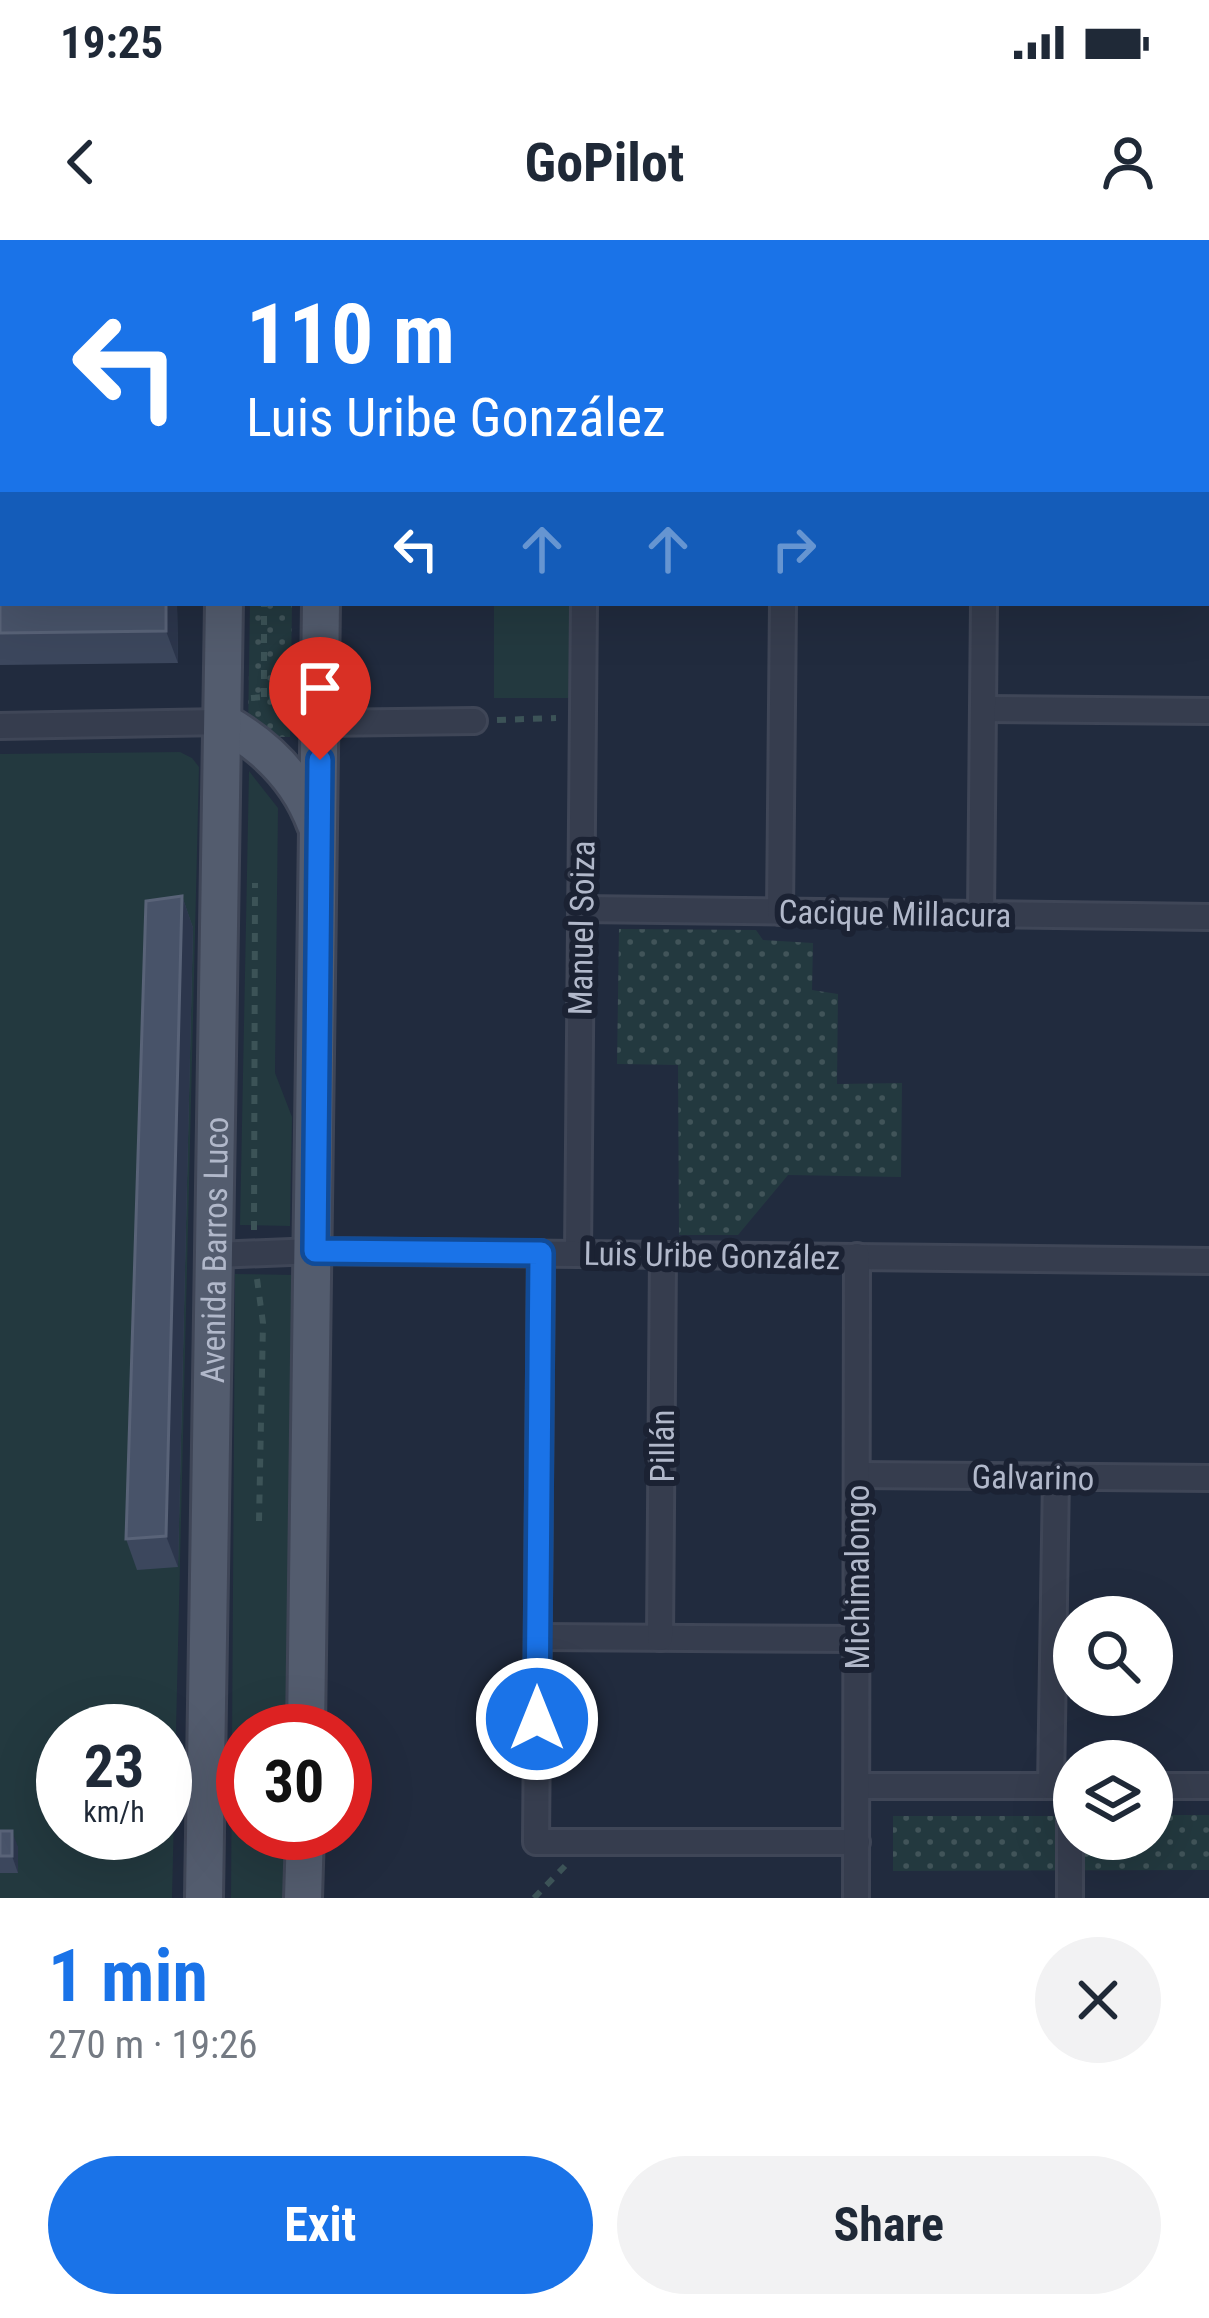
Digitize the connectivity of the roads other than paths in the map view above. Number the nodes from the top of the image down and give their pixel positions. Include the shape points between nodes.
1 (224, 606) edge
2 (321, 606) edge
3 (584, 606) edge
4 (783, 606) edge
5 (984, 606) edge
6 (320, 708) junction
7 (982, 709) junction
8 (223, 711) junction
9 (1209, 711) edge
10 (474, 721) road end
11 (0, 726) edge
12 (319, 834) junction
13 (581, 909) junction
14 (780, 911) junction
15 (980, 914) junction
16 (1209, 916) edge
17 (315, 1251) junction
18 (541, 1253) junction
19 (578, 1254) junction
20 (215, 1255) junction
21 (663, 1255) junction
22 (857, 1256) junction
23 (1209, 1261) edge
24 (857, 1475) junction
25 (1056, 1477) junction
26 (1209, 1478) edge
27 (538, 1637) junction
28 (660, 1638) junction
29 (857, 1639) junction
30 (307, 1704) edge
31 (1064, 1740) edge
32 (857, 1786) junction
33 (1053, 1786) edge
34 (1173, 1786) edge
35 (1209, 1786) edge
36 (857, 1842) junction
37 (304, 1860) edge
38 (1068, 1860) edge
39 (204, 1898) edge
40 (304, 1898) edge
41 (856, 1898) edge
42 (1070, 1898) edge

1 - 8 main road, Avenida Barros Luco
2 - 6 main road
3 - 13 street, Manuel Soiza
4 - 14 street
5 - 7 street
6 - 10 street
6 - 12 main road
7 - 9 street
7 - 15 street
8 - 11 street
8 - 12 main road via 288,774
8 - 20 main road, Avenida Barros Luco
12 - 17 main road
13 - 14 street, Cacique Millacura
13 - 19 street, Manuel Soiza
14 - 15 street, Cacique Millacura
15 - 16 street, Cacique Millacura
17 - 18 street, Luis Uribe González
17 - 20 street, Luis Uribe González
17 - 30 main road
18 - 19 street, Luis Uribe González
18 - 27 street
19 - 21 street, Luis Uribe González
20 - 39 main road, Avenida Barros Luco
21 - 22 street, Luis Uribe González
21 - 28 street, Pillán
22 - 23 street, Luis Uribe González
22 - 24 street, Michimalongo
24 - 25 street, Galvarino
24 - 29 street, Michimalongo
25 - 26 street, Galvarino
25 - 31 street
27 - 28 street
27 - 36 street via 536,1842
28 - 29 street
29 - 32 street, Michimalongo
32 - 33 street
32 - 36 street, Michimalongo
34 - 35 street
36 - 41 street, Michimalongo
37 - 40 main road
38 - 42 street

